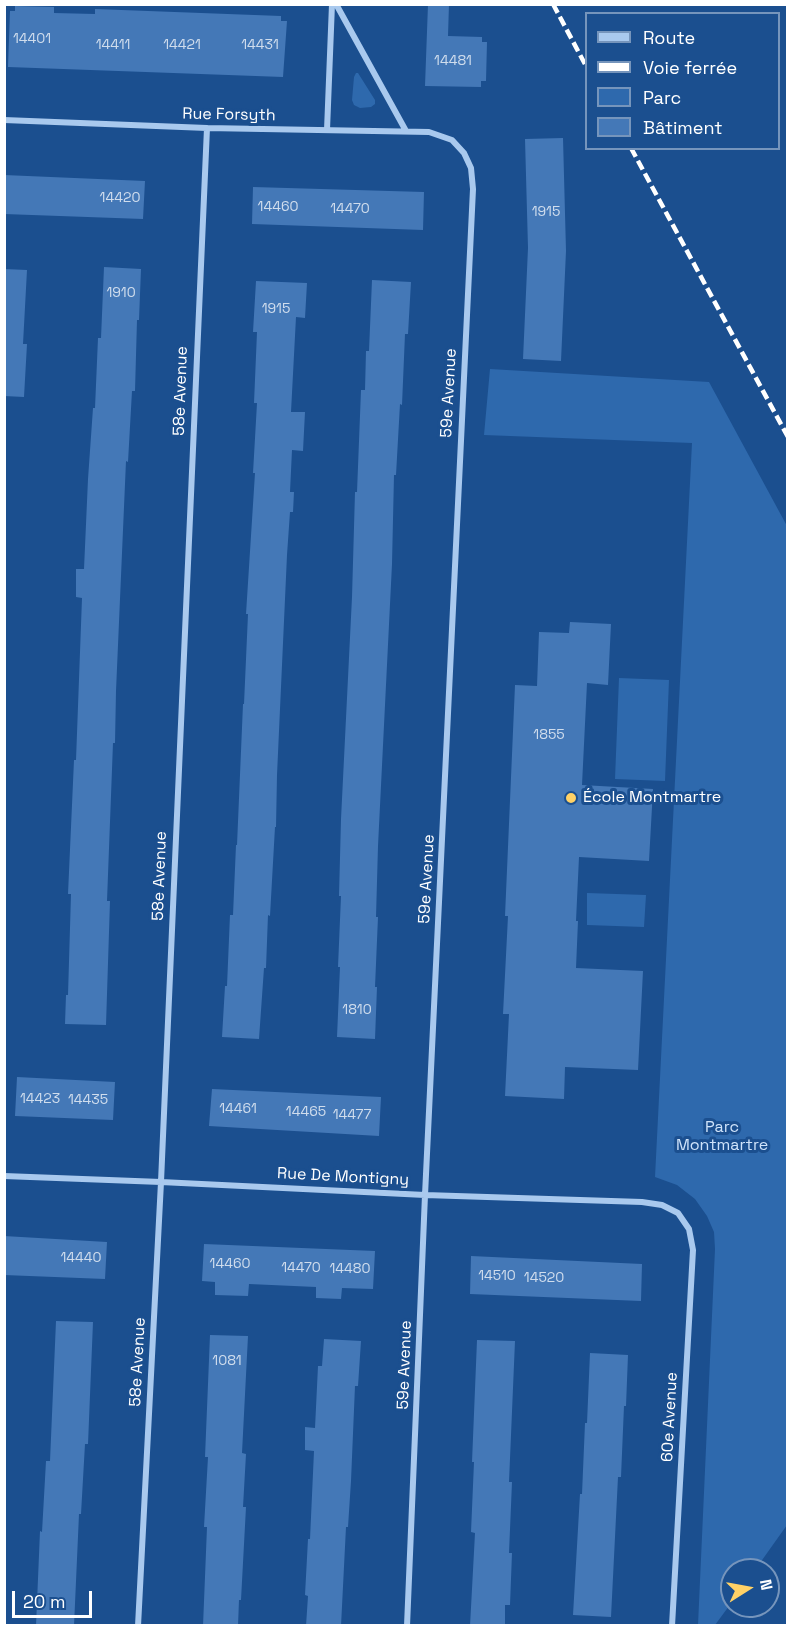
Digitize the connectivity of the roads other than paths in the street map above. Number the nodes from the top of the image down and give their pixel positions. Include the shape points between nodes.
1 (334, 4) edge
2 (4, 120) edge
3 (207, 128) junction
4 (327, 130) junction
5 (406, 131) junction
6 (452, 140) joint
7 (4, 1176) edge
8 (160, 1182) junction
9 (425, 1195) junction
10 (678, 1213) joint
11 (138, 1626) edge
12 (407, 1626) edge
13 (672, 1626) edge

1 - 4 street
1 - 5 street
2 - 3 street, Rue Forsyth
3 - 4 street, Rue Forsyth
3 - 8 street, 58e Avenue
4 - 5 street, Rue Forsyth
5 - 6 street, Rue Forsyth via 429,132
6 - 9 street, 59e Avenue via 471,168 473,189
7 - 8 street, Rue De Montigny
8 - 9 street, Rue De Montigny
8 - 11 street, 58e Avenue
9 - 10 street, Rue De Montigny via 642,1202 662,1204
9 - 12 street, 59e Avenue
10 - 13 street, 60e Avenue via 689,1229 693,1250

